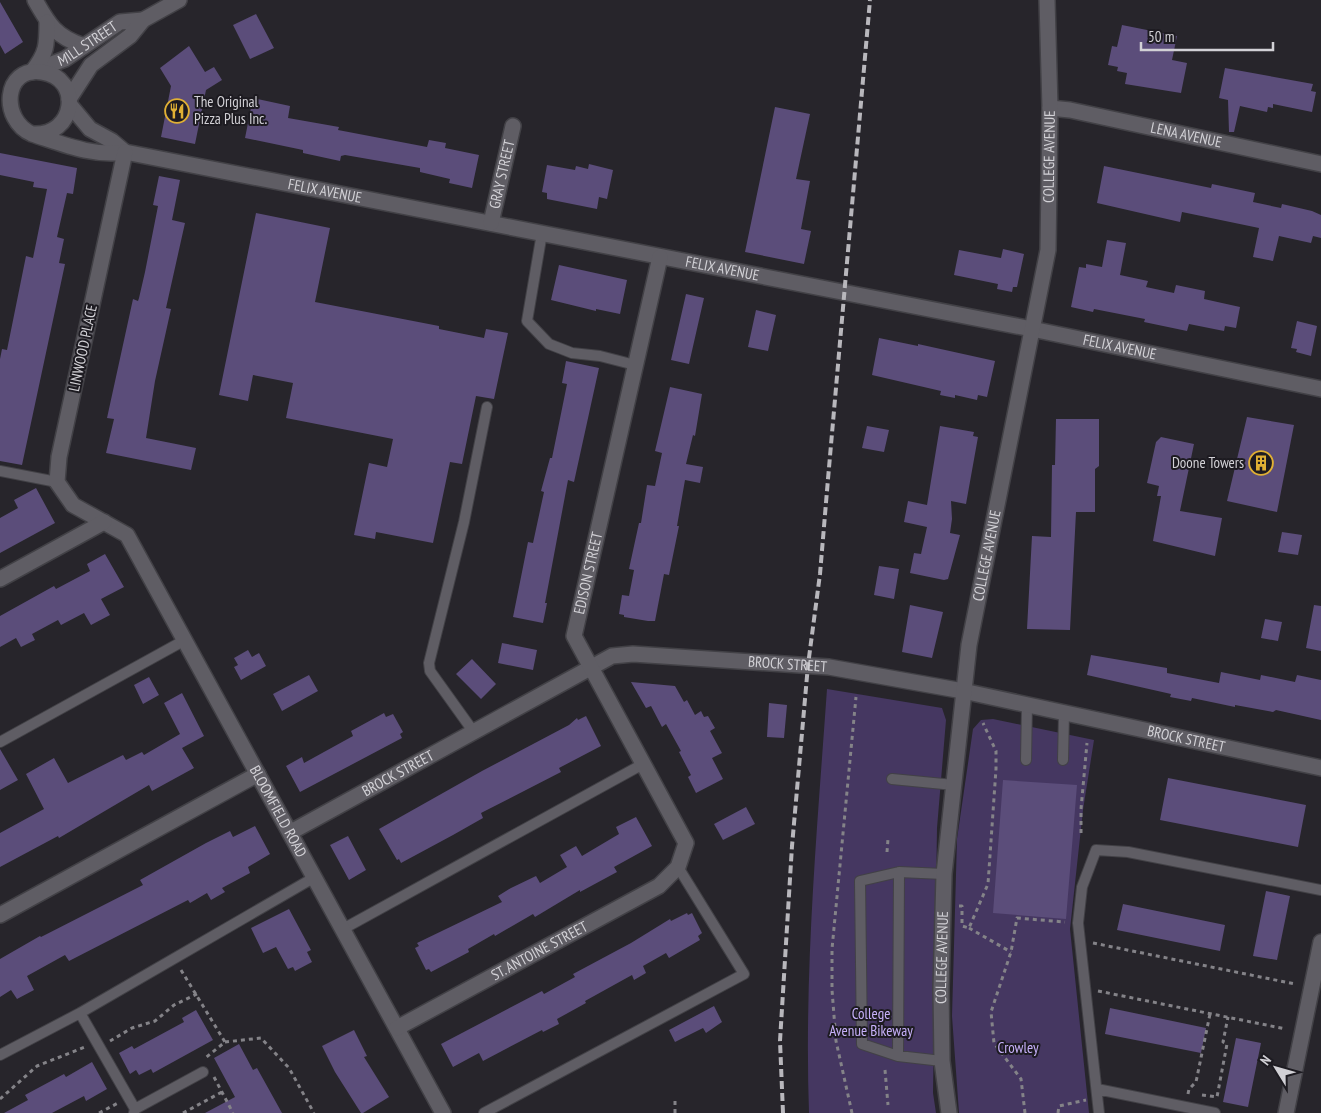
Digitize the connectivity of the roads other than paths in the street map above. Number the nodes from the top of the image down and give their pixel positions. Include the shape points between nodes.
1 (35, 0) edge
2 (179, 0) edge
3 (1046, 0) edge
4 (143, 20) junction
5 (48, 22) junction
6 (84, 46) junction
7 (26, 74) junction
8 (0, 87) edge
9 (70, 102) junction
10 (1050, 108) junction
11 (6, 121) edge
12 (513, 126) dead end
13 (32, 134) junction
14 (126, 152) junction
15 (1321, 164) edge
16 (491, 223) junction
17 (542, 233) junction
18 (660, 257) junction
19 (1032, 329) junction
20 (635, 365) junction
21 (1321, 389) edge
22 (487, 407) dead end
23 (0, 471) edge
24 (58, 482) junction
25 (104, 522) junction
26 (0, 579) edge
27 (185, 640) junction
28 (591, 667) junction
29 (963, 692) junction
30 (1027, 705) junction
31 (1064, 713) junction
32 (473, 731) junction
33 (0, 742) edge
34 (1026, 760) dead end
35 (1063, 760) dead end
36 (643, 764) junction
37 (1321, 768) edge
38 (258, 774) junction
39 (892, 779) dead end
40 (954, 785) junction
41 (291, 832) junction
42 (678, 867) junction
43 (899, 872) junction
44 (944, 874) junction
45 (315, 877) junction
46 (1321, 890) edge
47 (0, 915) edge
48 (344, 929) junction
49 (1321, 942) edge
50 (80, 1013) junction
51 (397, 1028) junction
52 (0, 1055) edge
53 (898, 1056) junction
54 (942, 1061) junction
55 (208, 1071) road end
56 (1097, 1089) junction
57 (134, 1111) edge
58 (443, 1113) edge
59 (484, 1113) edge
60 (948, 1113) edge
61 (1100, 1113) edge
62 (1214, 1113) edge
63 (1286, 1113) edge

1 - 5 street
2 - 4 street, MILL STREET
3 - 10 street, COLLEGE AVENUE
4 - 6 street, MILL STREET via 120,22
4 - 9 street, MILL STREET via 130,36 91,65
5 - 6 street via 66,40
5 - 7 street via 47,48 42,60
6 - 7 street, MILL STREET via 65,60
7 - 8 street, MILL STREET
7 - 9 street via 49,73 57,77 63,83
7 - 11 street via 14,82 7,97
9 - 13 street via 60,126 47,133
9 - 14 street, FELIX AVENUE via 90,129
10 - 15 street, LENA AVENUE
10 - 19 street, COLLEGE AVENUE via 1048,250
11 - 13 street
12 - 16 street, GRAY STREET
13 - 14 street, FELIX AVENUE via 108,155
14 - 16 street, FELIX AVENUE
14 - 24 street, LINWOOD PLACE via 59,457
16 - 17 street, FELIX AVENUE
17 - 18 street, FELIX AVENUE
17 - 20 lane via 527,321 548,344 572,353
18 - 19 street, FELIX AVENUE
18 - 20 street, EDISON STREET
19 - 21 street, FELIX AVENUE
19 - 29 street, COLLEGE AVENUE via 969,645
20 - 28 street, EDISON STREET via 574,636
22 - 32 lane via 464,522 429,663 430,671
23 - 24 lane
24 - 25 street via 73,505
25 - 26 street
25 - 27 street, BLOOMFIELD ROAD via 127,535
27 - 33 lane
27 - 38 street, BLOOMFIELD ROAD
28 - 29 street, BROCK STREET via 612,656 633,654 742,661 829,667
28 - 32 street, BROCK STREET
28 - 36 street, EDISON STREET
29 - 30 street, BROCK STREET
29 - 40 street, COLLEGE AVENUE
30 - 31 street, BROCK STREET
30 - 34 lane
31 - 35 lane
31 - 37 street, BROCK STREET
32 - 41 street, BROCK STREET
36 - 42 street, EDISON STREET via 686,843
36 - 48 lane
38 - 41 street, BLOOMFIELD ROAD
38 - 47 street
39 - 40 lane
40 - 44 street, COLLEGE AVENUE
41 - 45 street, BLOOMFIELD ROAD
42 - 51 street, ST. ANTOINE STREET via 659,886
42 - 59 lane via 744,974
43 - 44 lane
43 - 53 lane
43 - 53 lane via 860,881 862,1044
44 - 54 street, COLLEGE AVENUE
45 - 48 street, BLOOMFIELD ROAD
45 - 50 lane
46 - 56 lane via 1128,852 1096,850 1082,887 1078,923
48 - 51 street, BLOOMFIELD ROAD
49 - 63 street
50 - 52 lane
50 - 57 lane
51 - 58 street, BLOOMFIELD ROAD
53 - 54 lane
54 - 60 street, COLLEGE AVENUE
55 - 57 lane
56 - 61 lane
56 - 62 lane

